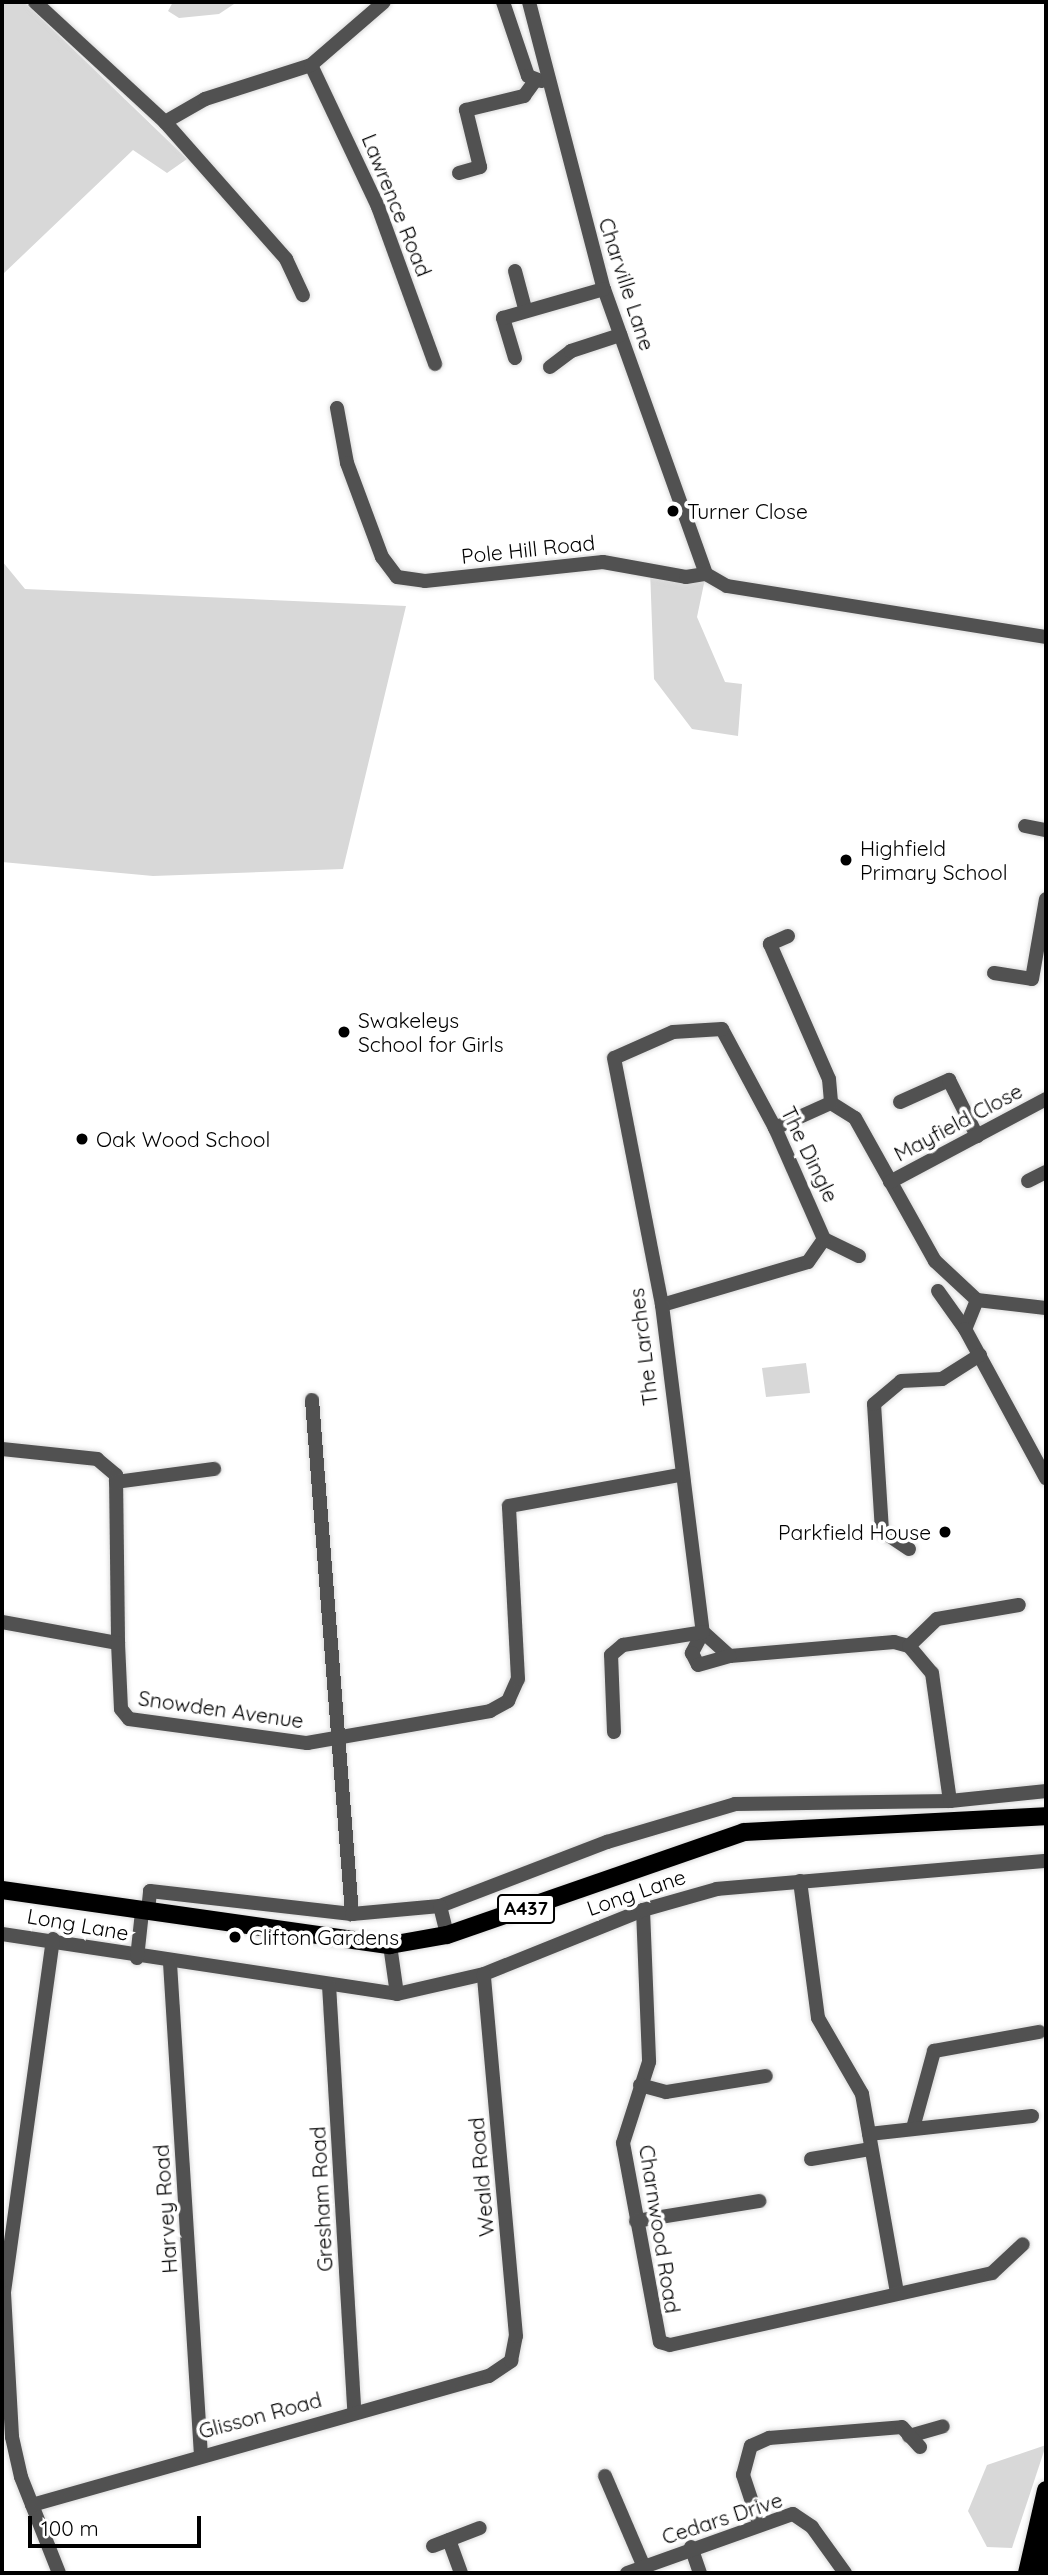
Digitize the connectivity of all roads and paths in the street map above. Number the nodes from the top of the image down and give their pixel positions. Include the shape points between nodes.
1 (35, 2) edge
2 (384, 2) edge
3 (503, 2) edge
4 (529, 2) edge
5 (311, 65) junction
6 (541, 81) junction
7 (165, 122) junction
8 (458, 173) dead end
9 (515, 271) dead end
10 (604, 289) junction
11 (303, 295) dead end
12 (525, 308) junction
13 (620, 335) junction
14 (516, 358) dead end
15 (435, 364) dead end
16 (550, 367) dead end
17 (337, 408) dead end
18 (706, 574) junction
19 (1046, 637) edge
20 (1025, 826) dead end
21 (1046, 830) edge
22 (1046, 904) edge
23 (788, 936) dead end
24 (994, 973) dead end
25 (614, 1058) joint
26 (1046, 1099) edge
27 (900, 1102) dead end
28 (831, 1103) junction
29 (775, 1128) junction
30 (976, 1136) junction
31 (1046, 1172) edge
32 (1028, 1181) dead end
33 (890, 1182) junction
34 (824, 1239) junction
35 (859, 1256) dead end
36 (938, 1292) dead end
37 (977, 1300) junction
38 (662, 1305) junction
39 (1046, 1308) edge
40 (965, 1329) junction
41 (980, 1355) junction
42 (312, 1400) dead end
43 (2, 1449) edge
44 (214, 1469) dead end
45 (680, 1475) junction
46 (1046, 1478) edge
47 (116, 1482) junction
48 (909, 1549) dead end
49 (1019, 1605) dead end
50 (2, 1622) edge
51 (703, 1632) junction
52 (118, 1643) junction
53 (909, 1646) junction
54 (730, 1656) junction
55 (121, 1709) junction
56 (107, 1715) dead end
57 (614, 1732) dead end
58 (335, 1740) junction
59 (1046, 1791) edge
60 (950, 1801) junction
61 (1046, 1816) edge
62 (1046, 1861) edge
63 (800, 1881) junction
64 (2, 1890) edge
65 (440, 1906) junction
66 (643, 1910) junction
67 (145, 1911) junction
68 (352, 1914) junction
69 (2, 1934) edge
70 (447, 1935) junction
71 (53, 1939) junction
72 (390, 1945) junction
73 (138, 1958) junction
74 (170, 1963) junction
75 (484, 1975) junction
76 (329, 1985) junction
77 (397, 1994) junction
78 (1038, 2032) dead end
79 (766, 2076) dead end
80 (640, 2085) junction
81 (1032, 2116) dead end
82 (914, 2128) junction
83 (870, 2141) junction
84 (811, 2159) dead end
85 (759, 2201) dead end
86 (636, 2221) junction
87 (1023, 2244) dead end
88 (897, 2293) junction
89 (500, 2371) joint
90 (354, 2411) junction
91 (943, 2426) dead end
92 (909, 2436) junction
93 (920, 2447) dead end
94 (201, 2453) junction
95 (605, 2476) dead end
96 (1046, 2490) edge
97 (32, 2505) junction
98 (759, 2523) junction
99 (480, 2528) dead end
100 (1046, 2539) edge
101 (449, 2540) junction
102 (433, 2546) dead end
103 (691, 2547) junction
104 (644, 2567) junction
105 (59, 2573) edge
106 (461, 2573) edge
107 (627, 2573) edge
108 (700, 2573) edge
109 (845, 2573) edge
110 (1027, 2573) edge
111 (1040, 2573) edge

1 - 7 street
2 - 5 street
3 - 6 street
4 - 6 street, Charville Lane
5 - 7 street via 205,99
5 - 15 street, Lawrence Road via 378,207
6 - 8 street via 524,96 466,110 480,167
6 - 10 street, Charville Lane
7 - 11 street via 286,259
9 - 12 street
10 - 12 street
10 - 13 street, Charville Lane
12 - 14 street via 503,318
13 - 16 street via 570,351
13 - 18 street, Charville Lane
17 - 18 street, Pole Hill Road via 347,463 382,557 397,577 425,581 603,562 687,577
18 - 19 street, Pole Hill Road via 727,586
20 - 21 street
22 - 24 street via 1032,979
23 - 28 street via 770,944 830,1079
25 - 29 street, The Dingle via 673,1032 722,1029
25 - 38 street, The Larches
26 - 30 street, Mayfield Close
27 - 30 street via 949,1080
28 - 29 street
28 - 33 street via 855,1118
29 - 34 street, The Dingle
30 - 33 street, Mayfield Close
31 - 32 street
33 - 37 street via 935,1261
34 - 35 street
34 - 38 street via 808,1262
36 - 40 street
37 - 39 street
37 - 40 street
38 - 45 street, The Larches
40 - 41 street
41 - 46 street
41 - 48 street via 942,1380 901,1381 874,1404 882,1531
42 - 58 street
43 - 47 street via 97,1459
44 - 47 street
45 - 51 street, The Larches
45 - 58 street, Snowden Avenue via 509,1506 518,1679 508,1701 490,1711
47 - 52 street, Snowden Avenue
49 - 53 street via 937,1619
50 - 52 street
51 - 54 street
51 - 54 street, The Larches via 692,1653 698,1665
51 - 57 street via 623,1645 611,1655
52 - 55 street, Snowden Avenue
53 - 54 street, The Larches via 894,1642
53 - 60 street via 932,1673
55 - 56 street
55 - 58 street, Snowden Avenue via 129,1719 307,1743
58 - 68 street
59 - 60 street, Long Lane
60 - 65 street, Long Lane via 735,1804 607,1842
61 - 70 main road, Long Lane / A437 via 983,1825 744,1832
62 - 63 street, Long Lane via 1002,1869
63 - 66 street, Long Lane via 717,1889
63 - 83 street via 818,2018 862,2094
64 - 67 main road, Long Lane / A437
65 - 68 street, Long Lane
65 - 70 street
66 - 75 street, Long Lane
66 - 80 street, Charnwood Road via 649,2042
67 - 68 street, Long Lane via 150,1891
67 - 72 main road, Long Lane / A437
67 - 73 street
69 - 71 street, Long Lane
70 - 72 main road, Long Lane / A437
71 - 73 street, Long Lane
71 - 97 street via 4,2293 12,2437
72 - 77 street
73 - 74 street, Long Lane
74 - 76 street, Long Lane via 243,1968
74 - 94 street, Harvey Road
75 - 77 street, Long Lane
75 - 89 street, Weald Road via 516,2336 511,2361
76 - 77 street, Long Lane
76 - 90 street, Gresham Road
78 - 82 street via 934,2051
79 - 80 street via 666,2092
80 - 86 street, Charnwood Road via 624,2143
81 - 82 street via 931,2132
82 - 83 street
83 - 84 street
83 - 88 street
85 - 86 street
86 - 88 street, Charnwood Road via 655,2333 670,2345
87 - 88 street, Charnwood Road via 992,2273
89 - 90 street, Glisson Road
90 - 94 street, Glisson Road
91 - 92 street
92 - 93 street
92 - 98 street via 902,2427 751,2446 743,2474
94 - 97 street, Glisson Road
95 - 104 street
96 - 110 main road
97 - 105 street
98 - 103 street, Cedars Drive
98 - 109 street, Cedars Drive via 802,2516
99 - 101 street
100 - 111 main road
101 - 102 street
101 - 106 street
103 - 104 street, Cedars Drive
103 - 108 street
104 - 107 street, Cedars Drive

